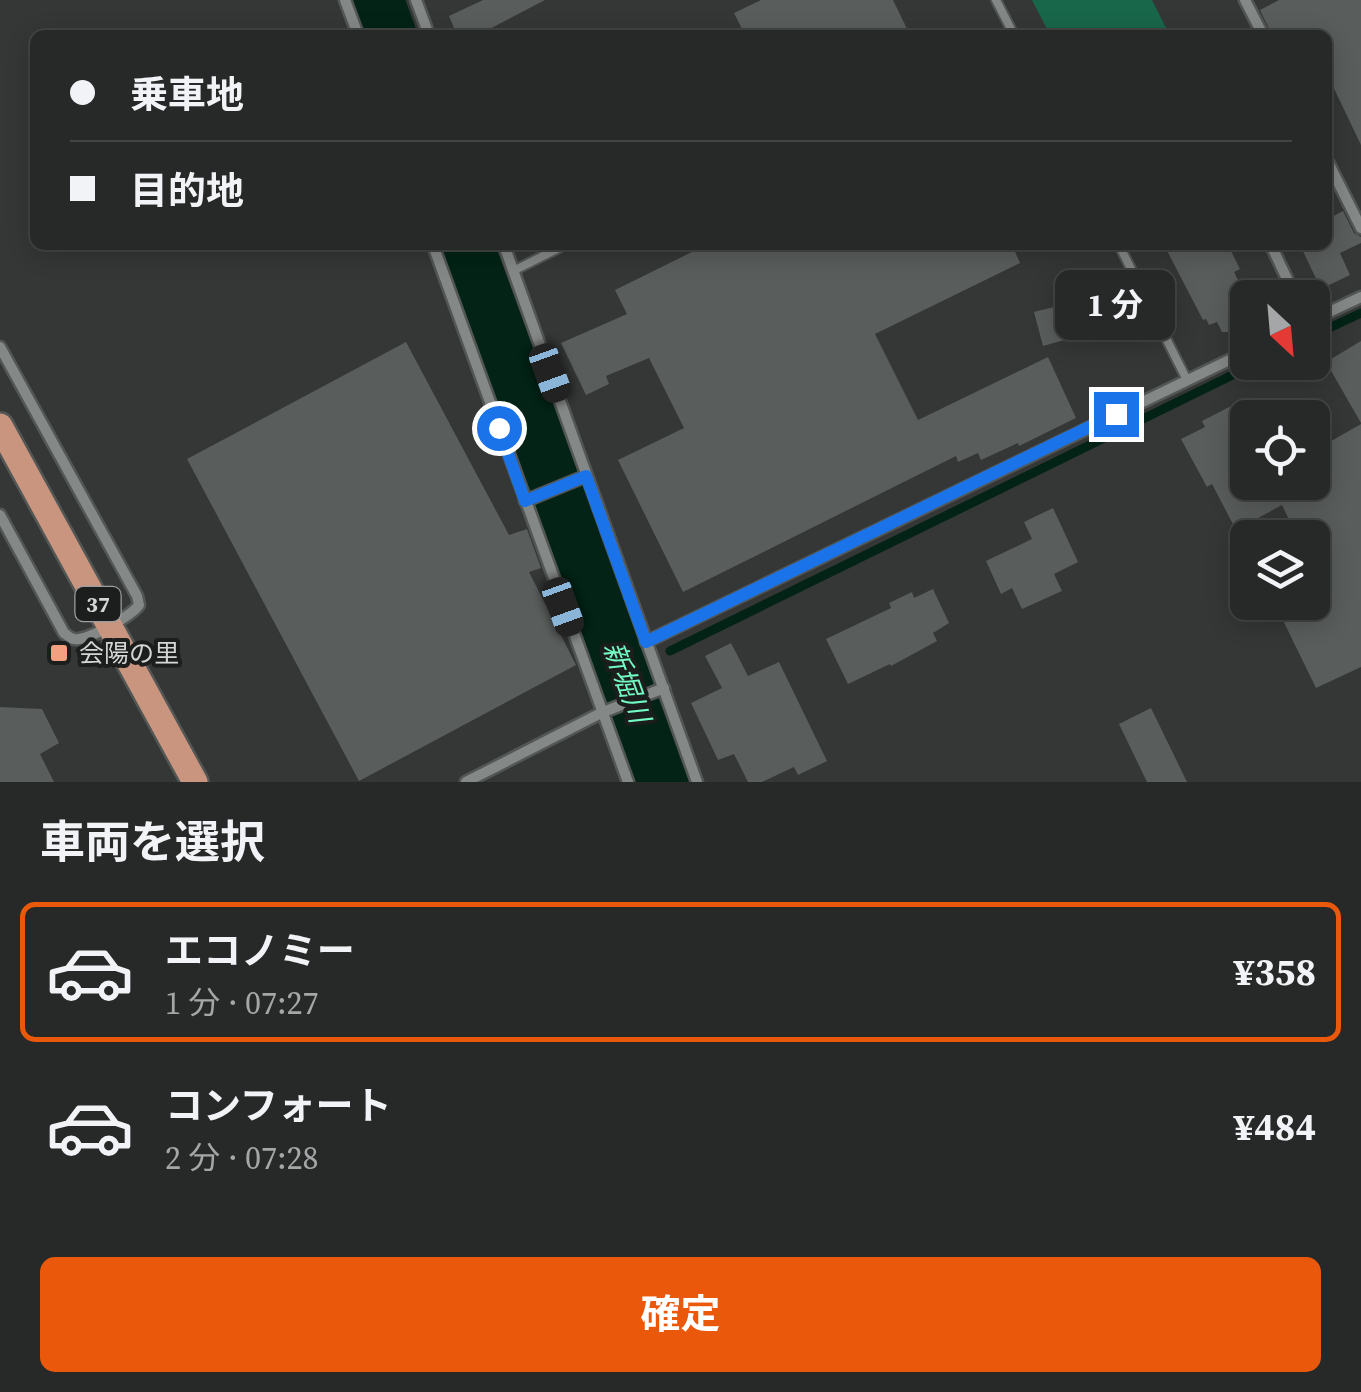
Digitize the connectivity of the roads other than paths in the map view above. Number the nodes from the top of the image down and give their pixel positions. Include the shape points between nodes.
1 (345, 0) edge
2 (416, 0) edge
3 (996, 0) edge
4 (1245, 0) edge
5 (356, 30) edge
6 (426, 30) edge
7 (1011, 30) edge
8 (1260, 30) edge
9 (1332, 170) edge
10 (1361, 228) edge
11 (435, 250) edge
12 (506, 250) edge
13 (555, 250) edge
14 (1122, 250) edge
15 (1272, 250) edge
16 (513, 271) junction
17 (1287, 280) edge
18 (1361, 297) edge
19 (1330, 312) edge
20 (0, 347) edge
21 (1230, 360) edge
22 (1187, 380) junction
23 (0, 426) edge
24 (586, 476) junction
25 (529, 499) junction
26 (0, 516) edge
27 (110, 625) junction
28 (646, 642) junction
29 (664, 688) junction
30 (601, 714) junction
31 (195, 782) edge
32 (466, 782) edge
33 (628, 782) edge
34 (697, 782) edge

1 - 5 street
2 - 6 street
3 - 7 lane
4 - 8 street
9 - 10 street
11 - 25 street
12 - 16 street
13 - 16 lane
14 - 22 lane
15 - 17 street
16 - 24 street
18 - 19 street
20 - 27 street via 137,596 140,606
21 - 22 street
22 - 28 street
23 - 27 main road, 37
24 - 25 street
24 - 28 street
25 - 30 street
26 - 27 street via 64,633 82,639
27 - 31 main road, 37
28 - 29 street
29 - 30 street
29 - 34 street
30 - 32 street
30 - 33 street

